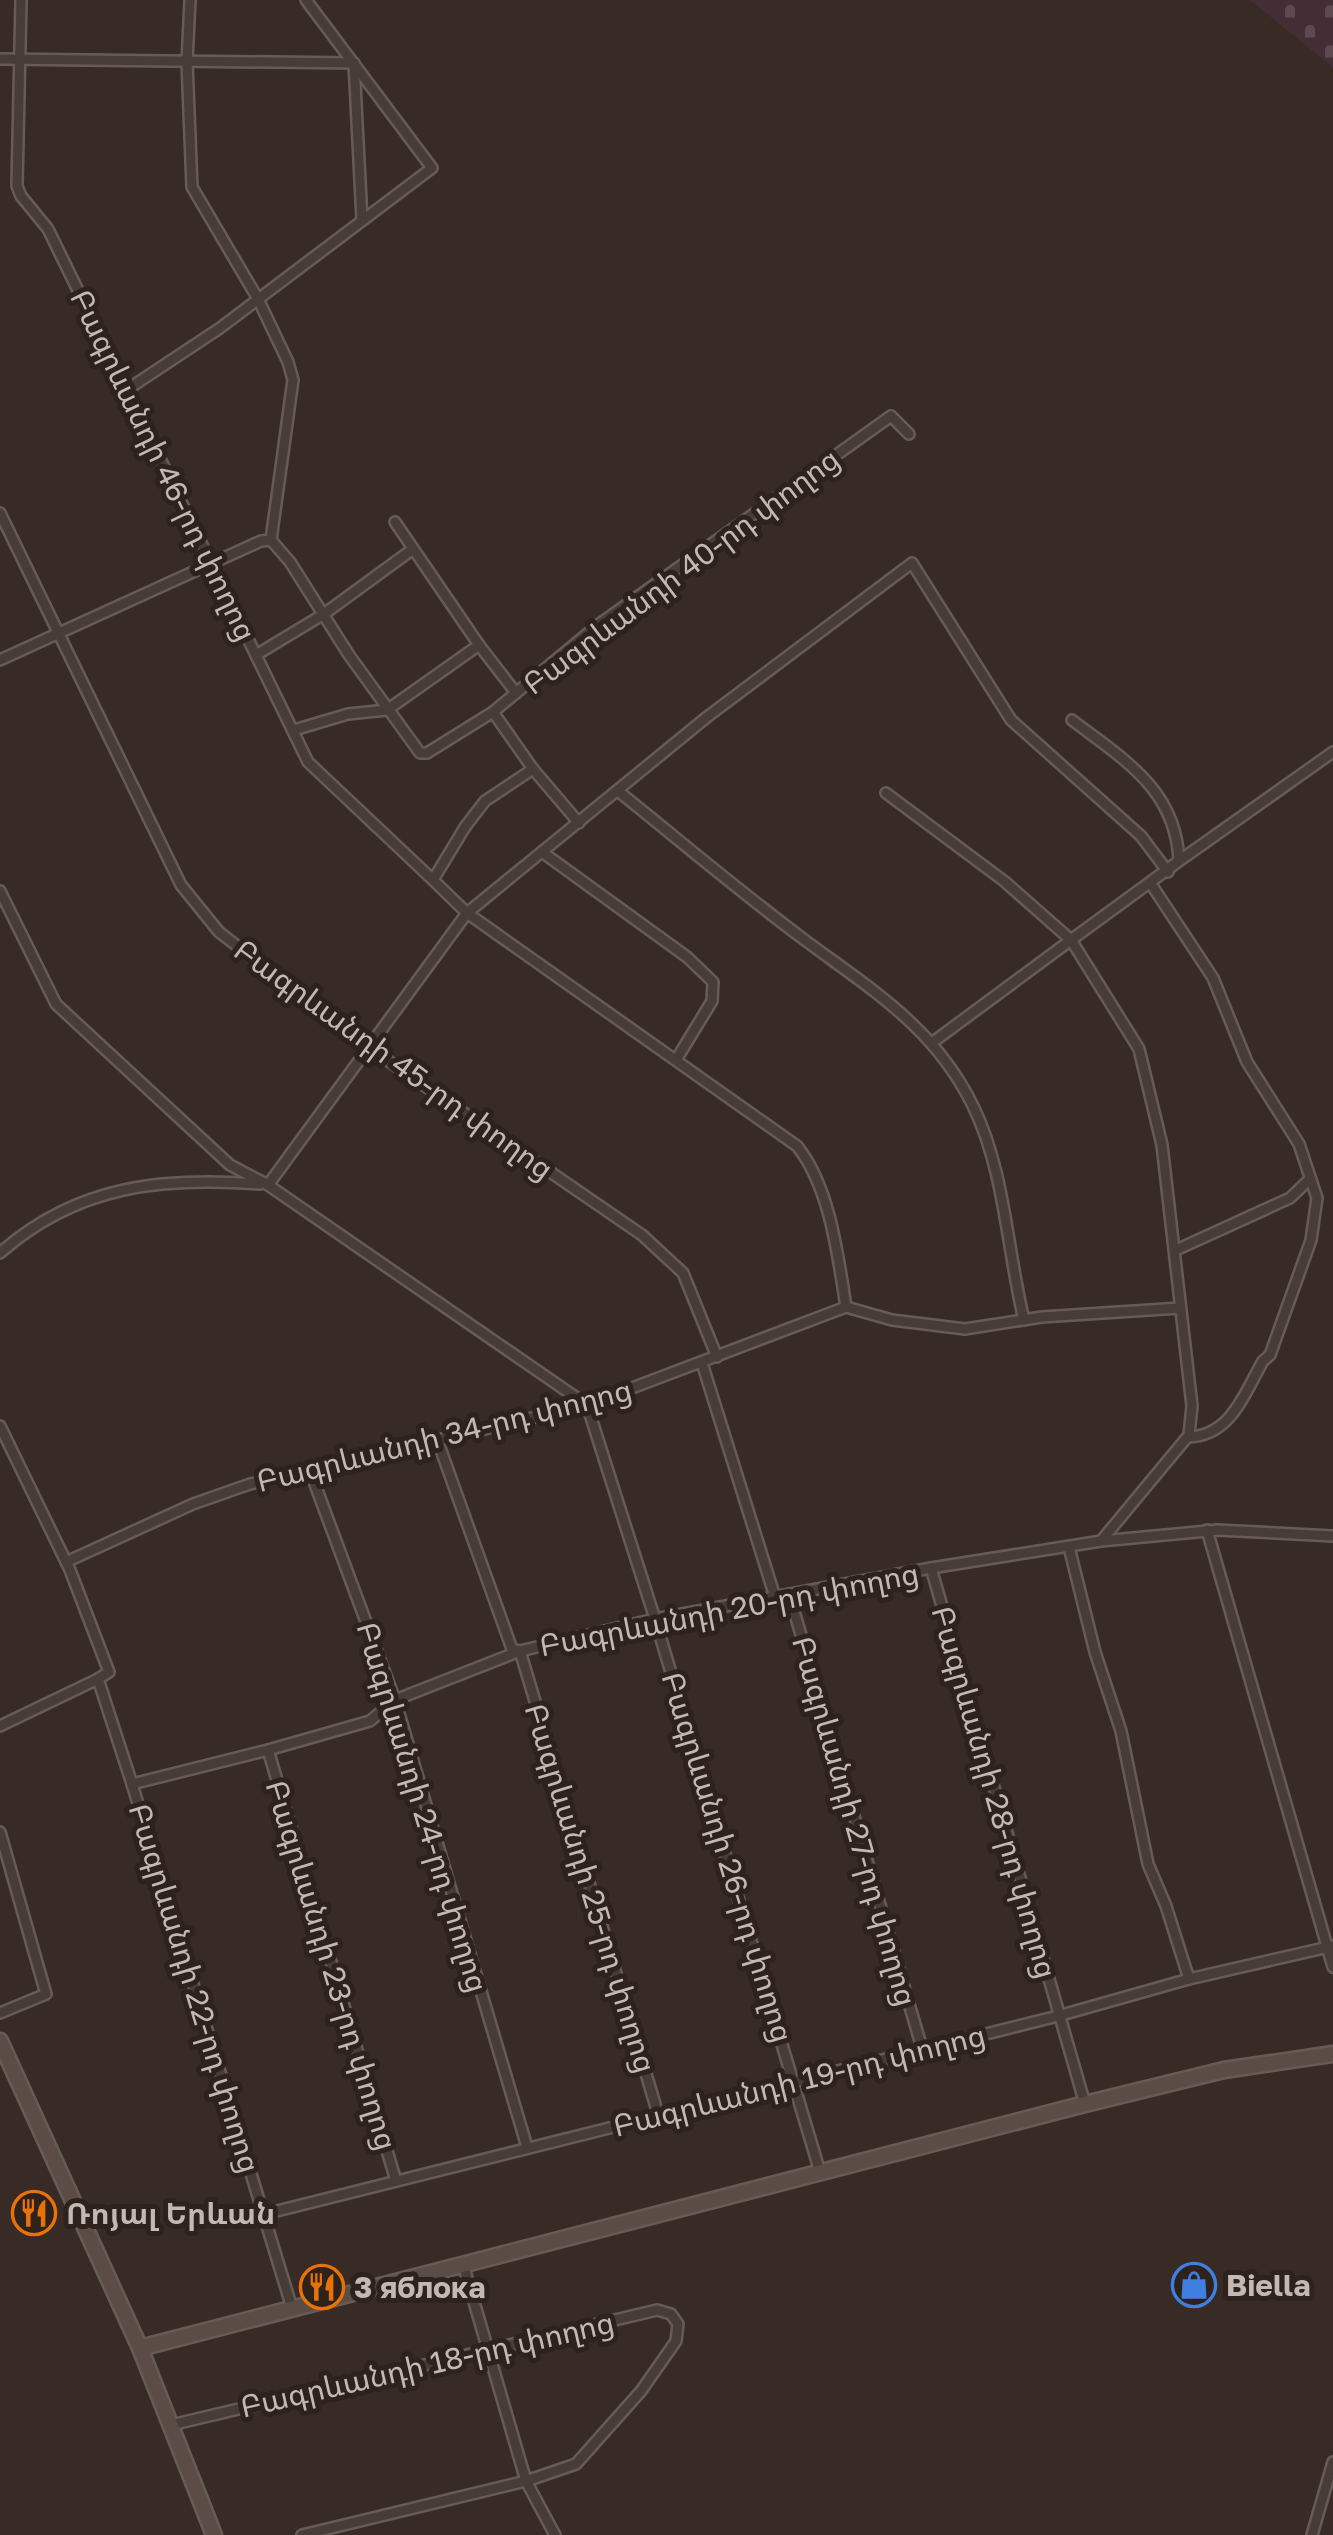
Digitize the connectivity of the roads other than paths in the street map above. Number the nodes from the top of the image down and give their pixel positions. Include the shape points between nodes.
1 (21, 0) edge
2 (190, 0) edge
3 (306, 0) edge
4 (0, 60) edge
5 (20, 60) junction
6 (187, 62) junction
7 (354, 63) junction
8 (362, 220) junction
9 (258, 299) junction
10 (128, 390) junction
11 (909, 434) dead end
12 (0, 512) edge
13 (396, 522) dead end
14 (270, 540) junction
15 (414, 549) junction
16 (210, 564) junction
17 (324, 614) junction
18 (59, 632) junction
19 (480, 645) junction
20 (256, 655) junction
21 (0, 660) edge
22 (516, 693) junction
23 (387, 710) junction
24 (493, 712) junction
25 (1072, 720) dead end
26 (294, 730) junction
27 (1333, 752) edge
28 (532, 770) junction
29 (618, 790) junction
30 (886, 793) dead end
31 (579, 823) junction
32 (542, 852) junction
33 (1178, 862) junction
34 (1168, 872) junction
35 (434, 880) junction
36 (1151, 884) junction
37 (0, 891) edge
38 (467, 914) junction
39 (1071, 940) junction
40 (933, 1042) junction
41 (370, 1048) junction
42 (676, 1060) junction
43 (1310, 1179) junction
44 (268, 1185) junction
45 (1176, 1250) junction
46 (0, 1254) edge
47 (846, 1307) junction
48 (1180, 1308) junction
49 (1024, 1320) junction
50 (717, 1357) junction
51 (702, 1362) junction
52 (587, 1406) junction
53 (0, 1426) edge
54 (1188, 1436) junction
55 (438, 1442) junction
56 (310, 1471) junction
57 (1207, 1530) junction
58 (1333, 1536) edge
59 (1102, 1541) junction
60 (1069, 1547) junction
61 (66, 1562) junction
62 (932, 1568) junction
63 (788, 1594) junction
64 (775, 1597) junction
65 (655, 1618) junction
66 (520, 1651) junction
67 (98, 1679) junction
68 (395, 1700) junction
69 (0, 1726) edge
70 (268, 1750) junction
71 (132, 1784) junction
72 (0, 1832) edge
73 (1331, 1947) edge
74 (1333, 1967) edge
75 (1188, 1979) junction
76 (0, 2013) edge
77 (1058, 2016) junction
78 (0, 2041) edge
79 (922, 2048) junction
80 (1333, 2054) edge
81 (795, 2080) junction
82 (1085, 2104) junction
83 (658, 2114) junction
84 (527, 2147) junction
85 (820, 2172) junction
86 (396, 2181) junction
87 (265, 2214) junction
88 (462, 2264) junction
89 (292, 2308) junction
90 (140, 2348) junction
91 (486, 2349) junction
92 (171, 2425) junction
93 (1333, 2462) edge
94 (526, 2481) junction
95 (212, 2534) edge
96 (302, 2535) edge
97 (555, 2535) edge
98 (1312, 2535) edge

1 - 5 street, Բագրևանդի 46-րդ փողոց
2 - 6 street
3 - 7 street
4 - 5 street
5 - 6 street
5 - 10 street, Բագրևանդի 46-րդ փողոց via 17,186 48,228
6 - 7 street
6 - 9 street via 192,187
7 - 8 street
7 - 8 street via 432,168
8 - 9 street
9 - 10 street
9 - 14 street via 292,380
10 - 16 street, Բագրևանդի 46-րդ փողոց
11 - 22 street, Բագրևանդի 40-րդ փողոց via 891,416 598,625
12 - 18 street, Բագրևանդի 45-րդ փողոց
13 - 15 street
14 - 16 street
14 - 17 street
15 - 17 street
15 - 19 street
16 - 18 street
16 - 20 street, Բագրևանդի 46-րդ փողոց
17 - 20 street
17 - 23 street
18 - 21 street
18 - 41 street, Բագրևանդի 45-րդ փողոց via 181,885 220,932
19 - 22 street
19 - 23 street
20 - 26 street, Բագրևանդի 46-րդ փողոց
22 - 24 street, Բագրևանդի 40-րդ փողոց
23 - 24 street via 420,754
23 - 26 street
24 - 28 street, Բագրևանդի 40-րդ փողոց
25 - 33 street via 1148,780 1165,804
26 - 35 street, Բագրևանդի 46-րդ փողոց via 308,762
27 - 33 street
28 - 31 street, Բագրևանդի 40-րդ փողոց
28 - 35 street via 485,801
29 - 31 street
29 - 34 street via 912,563 1012,720 1141,836
29 - 40 street via 872,986
30 - 39 street
31 - 32 street
32 - 38 street
32 - 42 street via 712,982 712,1001
33 - 34 street
34 - 36 street
35 - 38 street
36 - 39 street
36 - 43 street via 1214,978 1247,1062 1298,1144
37 - 44 street via 56,1004 230,1165
38 - 41 street
38 - 42 street
39 - 40 street
39 - 45 street via 1139,1049 1162,1145
40 - 49 street via 974,1108 990,1152
41 - 44 street
41 - 50 street, Բագրևանդի 45-րդ փողոց via 650,1242 683,1273
42 - 47 street via 807,1158 834,1235
43 - 45 street via 1290,1198
43 - 54 street via 1316,1198 1311,1240 1270,1355 1221,1428
44 - 46 street via 176,1181 114,1190 25,1232
44 - 52 street
45 - 48 street
47 - 49 street via 965,1328
47 - 50 street, Բագրևանդի 34-րդ փողոց
48 - 49 street
48 - 54 street via 1192,1406
50 - 51 street, Բագրևանդի 34-րդ փողոց
51 - 52 street, Բագրևանդի 34-րդ փողոց
51 - 64 street
52 - 55 street, Բագրևանդի 34-րդ փողոց
52 - 65 street, Բագրևանդի 26-րդ փողոց
53 - 61 street
54 - 59 street
55 - 56 street, Բագրևանդի 34-րդ փողոց
55 - 66 street, Բագրևանդի 25-րդ փողոց via 512,1649
56 - 61 street, Բագրևանդի 34-րդ փողոց via 193,1504
56 - 68 street, Բագրևանդի 24-րդ փողոց
57 - 58 street, Բագրևանդի 20-րդ փողոց
57 - 59 street, Բագրևանդի 20-րդ փողոց
57 - 73 street
59 - 60 street, Բագրևանդի 20-րդ փողոց
60 - 62 street, Բագրևանդի 20-րդ փողոց
60 - 75 street via 1121,1731 1148,1864
61 - 67 street via 109,1672
62 - 63 street, Բագրևանդի 20-րդ փողոց
62 - 77 street, Բագրևանդի 28-րդ փողոց
63 - 64 street, Բագրևանդի 20-րդ փողոց
63 - 79 street, Բագրևանդի 27-րդ փողոց
64 - 65 street, Բագրևանդի 20-րդ փողոց
65 - 66 street, Բագրևանդի 20-րդ փողոց
65 - 81 street, Բագրևանդի 26-րդ փողոց
66 - 68 street, Բագրևանդի 20-րդ փողոց
66 - 83 street, Բագրևանդի 25-րդ փողոց
67 - 69 street
67 - 71 street
68 - 70 street, Բագրևանդի 20-րդ փողոց via 370,1721
68 - 84 street, Բագրևանդի 24-րդ փողոց
70 - 71 street, Բագրևանդի 20-րդ փողոց
70 - 86 street, Բագրևանդի 23-րդ փողոց
71 - 87 street, Բագրևանդի 22-րդ փողոց
72 - 76 street via 46,1994
73 - 74 street
73 - 75 street, Բագրևանդի 19-րդ փողոց
75 - 77 street, Բագրևանդի 19-րդ փողոց
77 - 79 street, Բագրևանդի 19-րդ փողոց
77 - 82 street, Բագրևանդի 28-րդ փողոց
78 - 90 street
79 - 81 street, Բագրևանդի 19-րդ փողոց
80 - 82 street via 1224,2070
81 - 83 street, Բագրևանդի 19-րդ փողոց
81 - 85 street, Բագրևանդի 26-րդ փողոց
82 - 85 street
83 - 84 street, Բագրևանդի 19-րդ փողոց
84 - 86 street, Բագրևանդի 19-րդ փողոց
85 - 88 street
86 - 87 street, Բագրևանդի 19-րդ փողոց
87 - 89 street, Բագրևանդի 22-րդ փողոց
88 - 89 street
88 - 91 street
89 - 90 street
90 - 92 street
91 - 92 street, Բագրևանդի 18-րդ փողոց
91 - 94 street
91 - 94 street, Բագրևանդի 18-րդ փողոց via 657,2310 678,2324 676,2341 641,2391 576,2464
92 - 95 street
93 - 98 street
94 - 96 street
94 - 97 street

